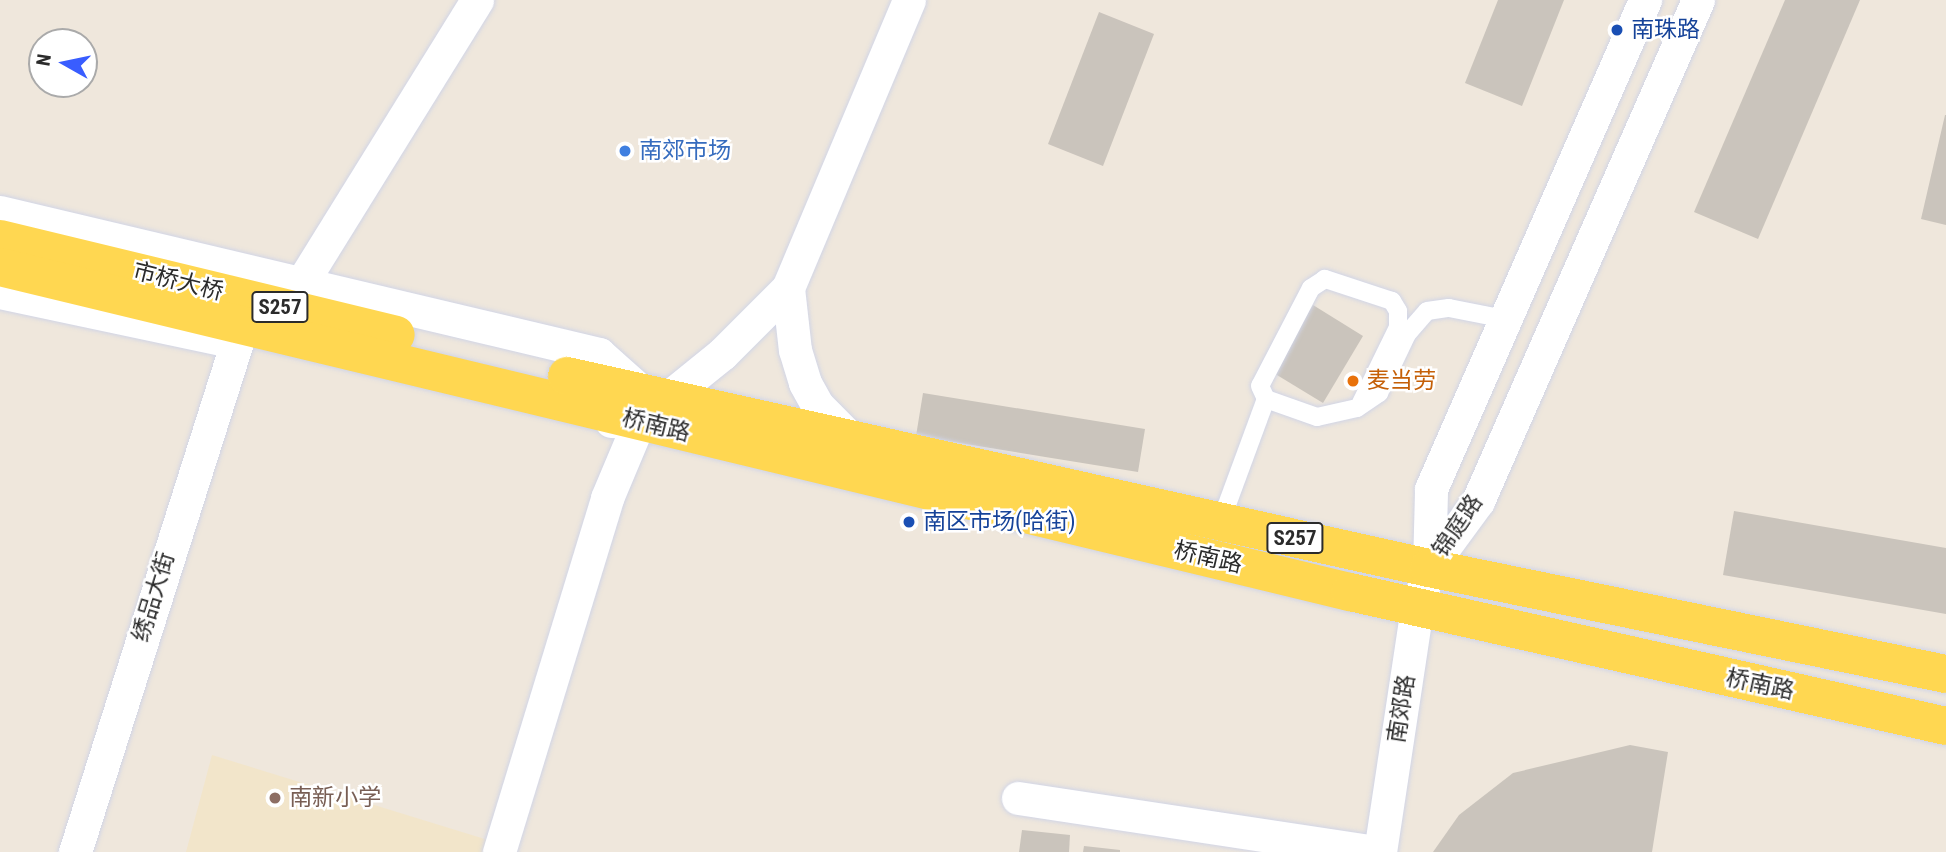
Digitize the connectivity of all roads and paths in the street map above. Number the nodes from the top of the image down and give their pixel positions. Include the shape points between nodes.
1 (477, 0) edge
2 (909, 0) edge
3 (1645, 0) edge
4 (1698, 0) edge
5 (0, 212) edge
6 (0, 239) edge
7 (0, 268) edge
8 (301, 284) junction
9 (788, 288) junction
10 (0, 292) edge
11 (1506, 319) junction
12 (237, 342) junction
13 (557, 387) junction
14 (1266, 399) junction
15 (1361, 403) junction
16 (649, 406) junction
17 (850, 438) junction
18 (1221, 521) junction
19 (1429, 568) junction
20 (1417, 608) junction
21 (1946, 674) edge
22 (1946, 726) edge
23 (1018, 798) dead end
24 (1243, 843) edge
25 (75, 852) edge
26 (499, 852) edge
27 (1373, 852) edge
28 (1380, 852) edge

1 - 8 street
2 - 9 street
3 - 11 street, 锦庭路
4 - 19 street, 锦庭路 via 1478,501
5 - 8 street
6 - 13 main road, 市桥大桥 / S257
7 - 13 main road, 市桥大桥 / S257
8 - 16 street via 599,354
9 - 16 street via 722,354
9 - 17 street via 795,350 805,383 818,406
10 - 12 street
11 - 15 lane via 1449,307 1427,311 1407,334 1379,393
11 - 19 street, 锦庭路 via 1431,489
12 - 16 street via 567,420
12 - 25 street, 绣品大街
13 - 16 main road, 桥南路 / S257
14 - 15 lane via 1317,417
14 - 15 lane via 1260,386 1311,288 1325,279 1392,301 1398,311 1398,327
14 - 18 lane
16 - 17 main road, 桥南路 / S257
16 - 20 main road, 桥南路 / S257
16 - 26 street via 607,498
17 - 18 main road, 桥南路 / S257
18 - 19 main road, 桥南路 / S257
19 - 20 street, 南郊路
19 - 21 main road, 桥南路 / S257
20 - 22 main road, 桥南路 / S257
20 - 28 street, 南郊路
23 - 24 street
24 - 27 street

